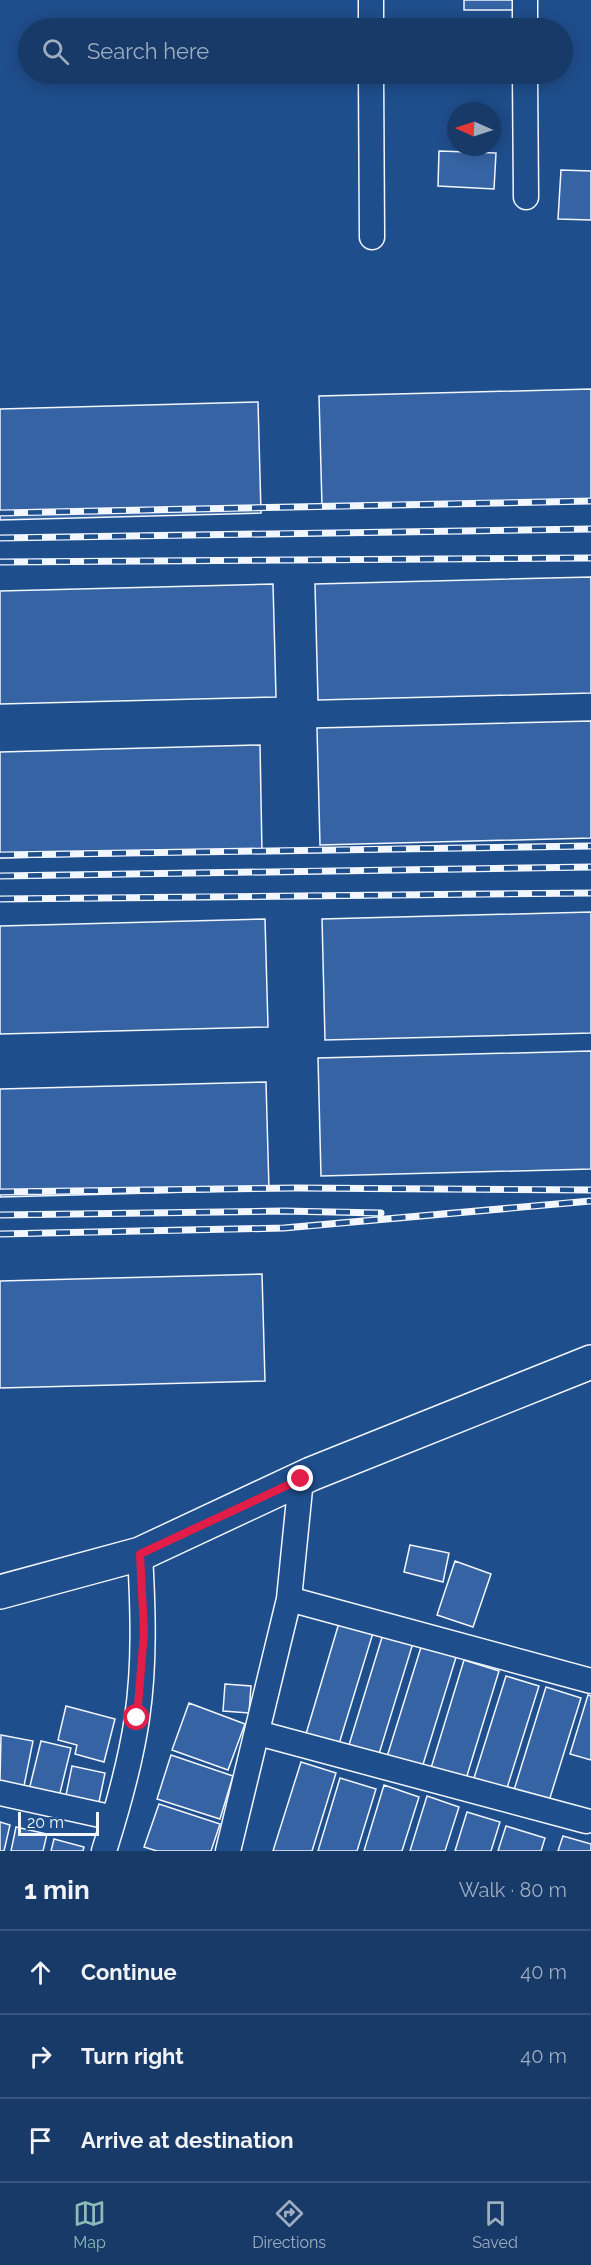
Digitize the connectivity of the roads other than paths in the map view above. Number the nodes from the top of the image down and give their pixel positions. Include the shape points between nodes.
1 (371, 0) edge
2 (525, 0) edge
3 (371, 18) edge
4 (525, 18) edge
5 (371, 84) edge
6 (525, 84) edge
7 (526, 197) dead end
8 (372, 237) dead end
9 (591, 1362) edge
10 (301, 1479) junction
11 (140, 1554) junction
12 (0, 1592) edge
13 (289, 1599) junction
14 (591, 1681) edge
15 (258, 1733) junction
16 (0, 1792) edge
17 (114, 1818) junction
18 (586, 1821) dead end
19 (104, 1851) edge
20 (228, 1851) edge

1 - 3 street
2 - 4 street
5 - 8 street
6 - 7 street
9 - 10 street
10 - 11 street
10 - 13 street
11 - 12 street
11 - 17 street via 144,1632 137,1718
13 - 14 street
13 - 15 street
15 - 18 street
15 - 20 street
16 - 17 street
17 - 19 street

